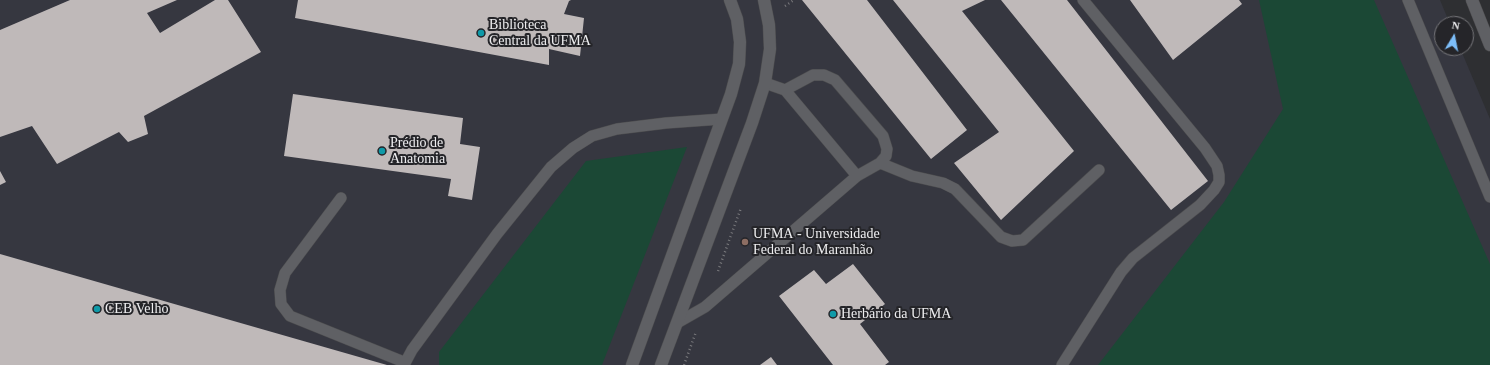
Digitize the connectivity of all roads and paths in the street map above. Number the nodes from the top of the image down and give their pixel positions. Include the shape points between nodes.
1 (730, 0) edge
2 (764, 0) edge
3 (794, 0) edge
4 (1083, 0) edge
5 (1408, 0) edge
6 (1472, 0) edge
7 (785, 6) dead end
8 (1490, 45) edge
9 (765, 83) junction
10 (785, 90) junction
11 (722, 119) junction
12 (880, 164) junction
13 (1099, 170) dead end
14 (857, 176) junction
15 (1490, 197) edge
16 (341, 198) dead end
17 (677, 323) junction
18 (404, 364) edge
19 (632, 365) edge
20 (661, 365) edge
21 (1062, 365) edge

1 - 11 street via 737,19 739,64
2 - 9 street via 770,49
3 - 7 path
4 - 21 lane via 1205,148 1217,166 1219,182 1200,205 1133,258 1121,272
5 - 15 lane
6 - 8 street
9 - 10 lane
9 - 17 street
10 - 12 lane via 813,74 835,80 883,136 887,149 886,156
10 - 14 lane
11 - 18 lane via 617,129 592,136 573,148 551,167 497,234
11 - 19 street
12 - 13 lane via 955,189 1001,237 1012,241 1024,240
12 - 14 lane
14 - 17 lane via 705,307
16 - 18 lane via 285,273 280,290 281,304 290,316
17 - 20 street

